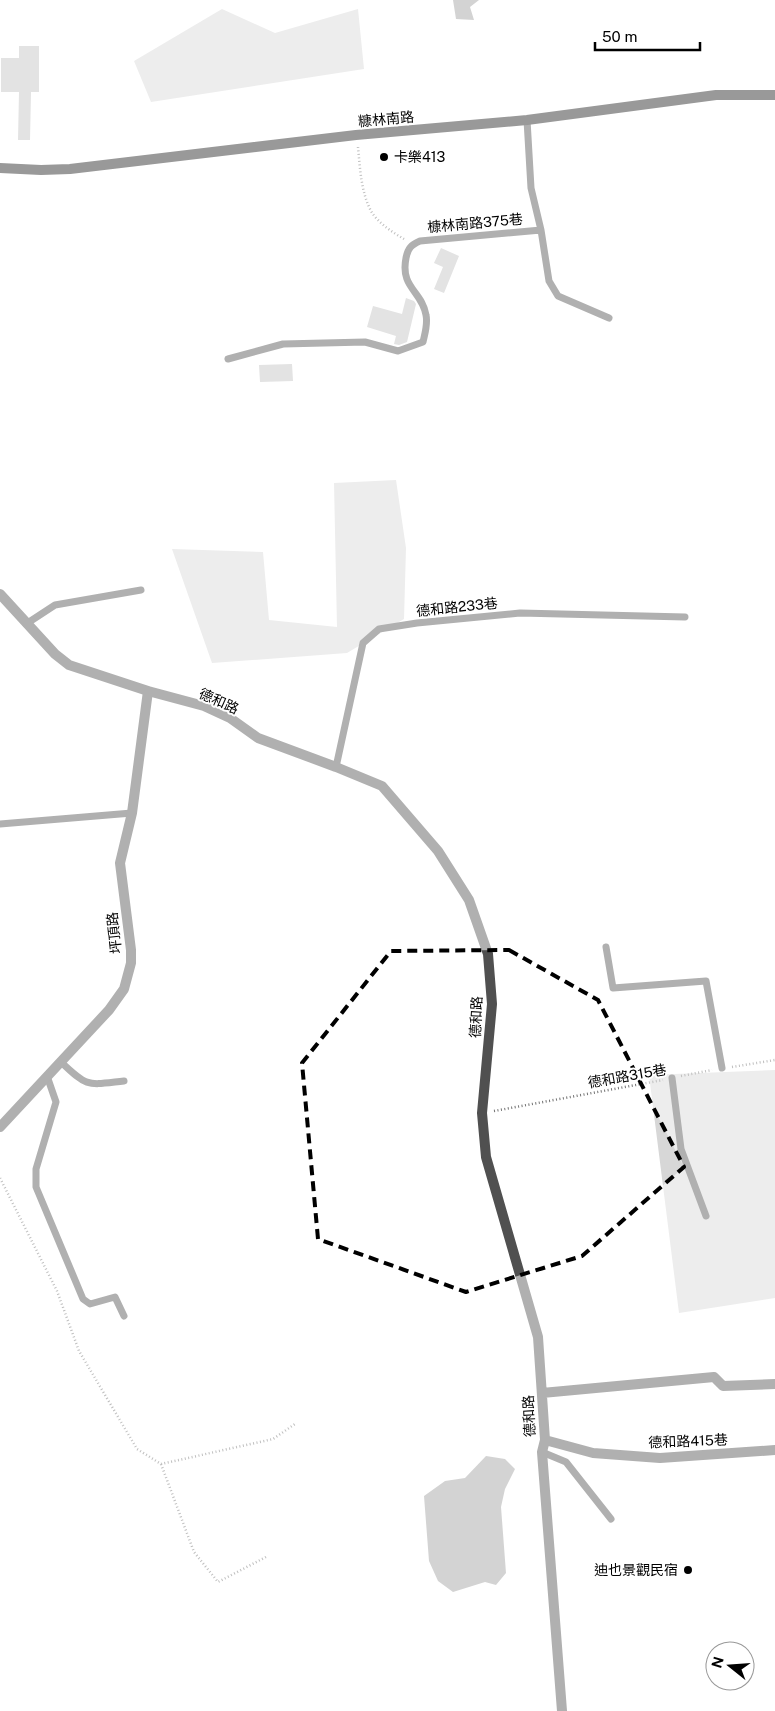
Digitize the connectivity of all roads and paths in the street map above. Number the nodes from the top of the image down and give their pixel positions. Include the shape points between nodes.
1 (775, 95) edge
2 (527, 120) junction
3 (356, 135) junction
4 (0, 168) edge
5 (541, 230) junction
6 (412, 244) junction
7 (609, 318) dead end
8 (228, 359) dead end
9 (141, 590) dead end
10 (0, 594) edge
11 (685, 617) dead end
12 (26, 624) junction
13 (148, 691) junction
14 (336, 766) junction
15 (132, 813) junction
16 (0, 824) edge
17 (606, 947) dead end
18 (775, 1060) edge
19 (61, 1062) junction
20 (722, 1068) junction
21 (47, 1076) junction
22 (672, 1078) junction
23 (124, 1081) dead end
24 (482, 1113) junction
25 (0, 1127) edge
26 (0, 1178) edge
27 (706, 1216) dead end
28 (124, 1316) dead end
29 (775, 1384) edge
30 (542, 1393) junction
31 (294, 1424) dead end
32 (544, 1440) junction
33 (775, 1450) edge
34 (542, 1452) junction
35 (161, 1464) junction
36 (611, 1519) dead end
37 (266, 1557) dead end
38 (562, 1711) edge

1 - 2 street, 糠林南路 via 716,95
2 - 3 street, 糠林南路
2 - 5 lane, 槺林南路375巷 via 531,188
3 - 4 street, 糠林南路 via 70,169
3 - 6 path via 362,184 372,212 389,231
5 - 6 lane, 槺林南路375巷
5 - 7 lane, 槺林南路375巷 via 549,281 558,296
6 - 8 lane via 405,266 406,279 426,314 423,342 398,351 365,342 283,344
9 - 12 lane via 56,605
10 - 12 street, 德和路
11 - 14 lane, 德和路233巷 via 520,613 379,629 363,643
12 - 13 street, 德和路 via 69,665
13 - 14 street, 德和路 via 204,706 230,718 258,738
13 - 15 street, 坪頂路
14 - 24 street, 德和路 via 382,786 438,851 469,900 488,954 492,1004
15 - 16 lane
15 - 19 street, 坪頂路 via 120,864 131,950 128,976 124,989 109,1010
17 - 20 lane via 613,988 706,981
18 - 20 path, 德和路315巷
19 - 21 street, 坪頂路
19 - 23 lane via 91,1085
20 - 22 path, 德和路315巷
21 - 25 street, 坪頂路
21 - 28 lane via 56,1102 36,1169 36,1187 82,1300 90,1304 115,1296
22 - 24 path, 德和路315巷
22 - 27 lane via 681,1149
24 - 30 street, 德和路 via 486,1157 538,1337
26 - 35 path via 57,1291 79,1351 137,1449
29 - 30 street via 722,1386 714,1376
30 - 32 street, 德和路
31 - 35 path via 272,1439
32 - 33 street, 德和路415巷 via 594,1453 660,1458
32 - 34 street, 德和路
34 - 36 lane via 566,1462
34 - 38 street, 德和路
35 - 37 path via 194,1552 218,1582

